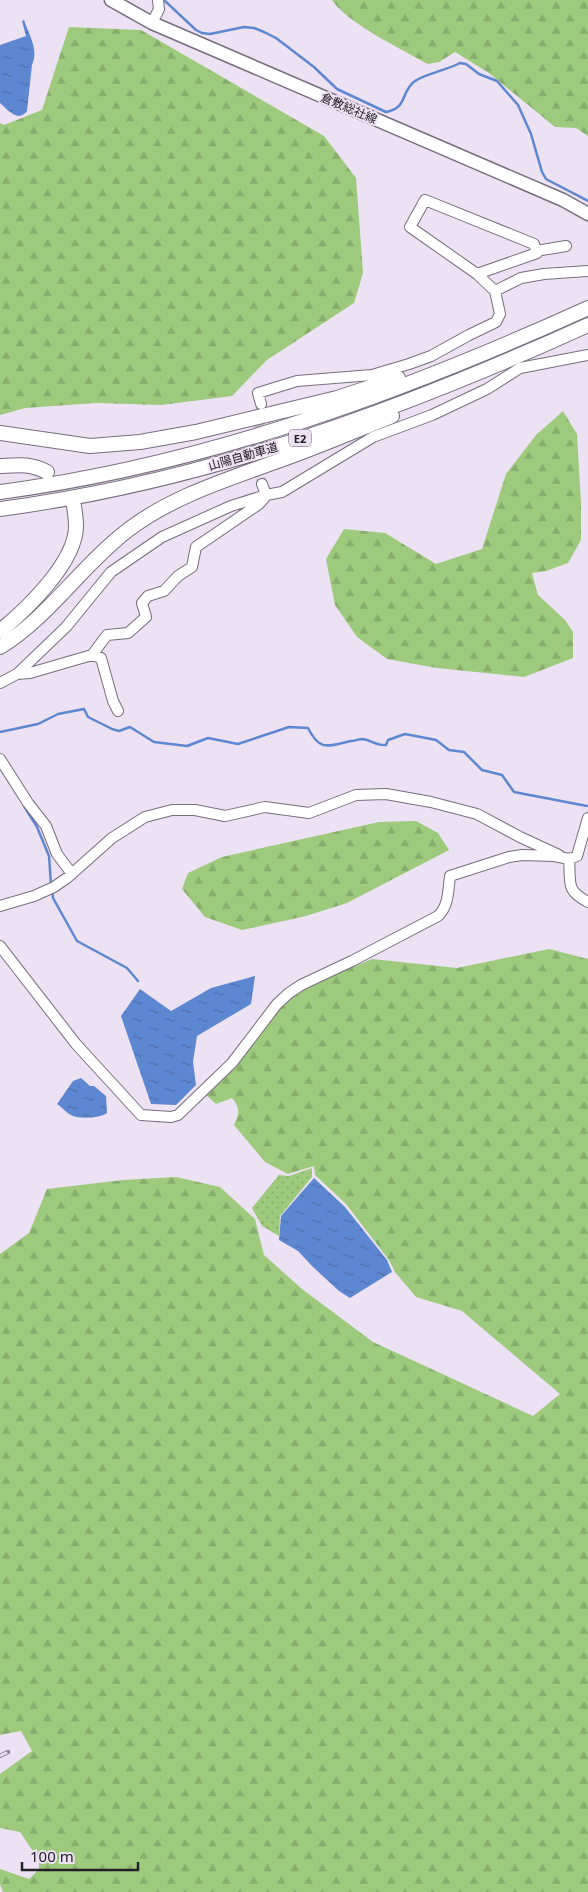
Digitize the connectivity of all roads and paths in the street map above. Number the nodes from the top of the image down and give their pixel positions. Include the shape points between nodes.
1 (111, 0) edge
2 (158, 0) edge
3 (152, 23) junction
4 (588, 214) edge
5 (566, 246) dead end
6 (536, 251) junction
7 (588, 271) edge
8 (477, 274) junction
9 (495, 291) junction
10 (585, 309) edge
11 (588, 325) edge
12 (523, 337) junction
13 (528, 352) junction
14 (588, 355) edge
15 (261, 404) tunnel mouth
16 (0, 434) edge
17 (0, 466) edge
18 (46, 472) dead end
19 (262, 484) tunnel mouth
20 (0, 492) edge
21 (266, 495) junction
22 (74, 506) dead end
23 (0, 509) edge
24 (0, 631) edge
25 (0, 647) edge
26 (92, 655) junction
27 (17, 674) junction
28 (0, 682) edge
29 (118, 711) dead end
30 (0, 759) edge
31 (588, 818) edge
32 (569, 859) junction
33 (72, 874) junction
34 (588, 902) edge
35 (0, 906) edge
36 (0, 946) edge

1 - 3 main road, 倉敷総社線
2 - 3 street via 159,9
3 - 4 main road, 倉敷総社線 via 563,200
5 - 6 street
6 - 8 street
6 - 8 street via 534,244 425,200 410,227
7 - 9 street via 521,278
8 - 9 street
9 - 15 street via 500,314 496,322 431,356 372,375 297,381 258,393
10 - 12 highway, 山陽自動車道 / E2
11 - 13 highway, 山陽自動車道 / E2
12 - 16 highway via 337,398 178,435 90,446
12 - 20 highway, 山陽自動車道 / E2 via 406,385 270,432 129,469
13 - 23 highway, 山陽自動車道 / E2 via 411,400 273,447 133,485
13 - 25 highway via 431,400 166,506 128,529 35,619
14 - 21 street via 520,368 487,389 432,415 373,436 282,492
17 - 18 highway via 23,464
19 - 21 street
21 - 26 street via 259,504 196,547 192,567 164,591 148,596 142,602 146,617 128,633 107,635
21 - 27 street via 231,506 162,537 111,572 66,627
22 - 24 highway via 76,527 65,559 29,605
26 - 27 street
26 - 29 street via 101,658
27 - 28 street
30 - 33 street via 46,826 55,850
31 - 32 street via 577,856
32 - 33 street via 477,814 396,795 367,793 346,797 309,812 265,807 225,816 195,810 172,810 145,817 112,838
32 - 34 street via 571,890
32 - 36 street via 509,856 450,876 447,904 438,916 288,993 232,1063 178,1115 171,1117 141,1115 76,1044
33 - 35 street via 51,889

